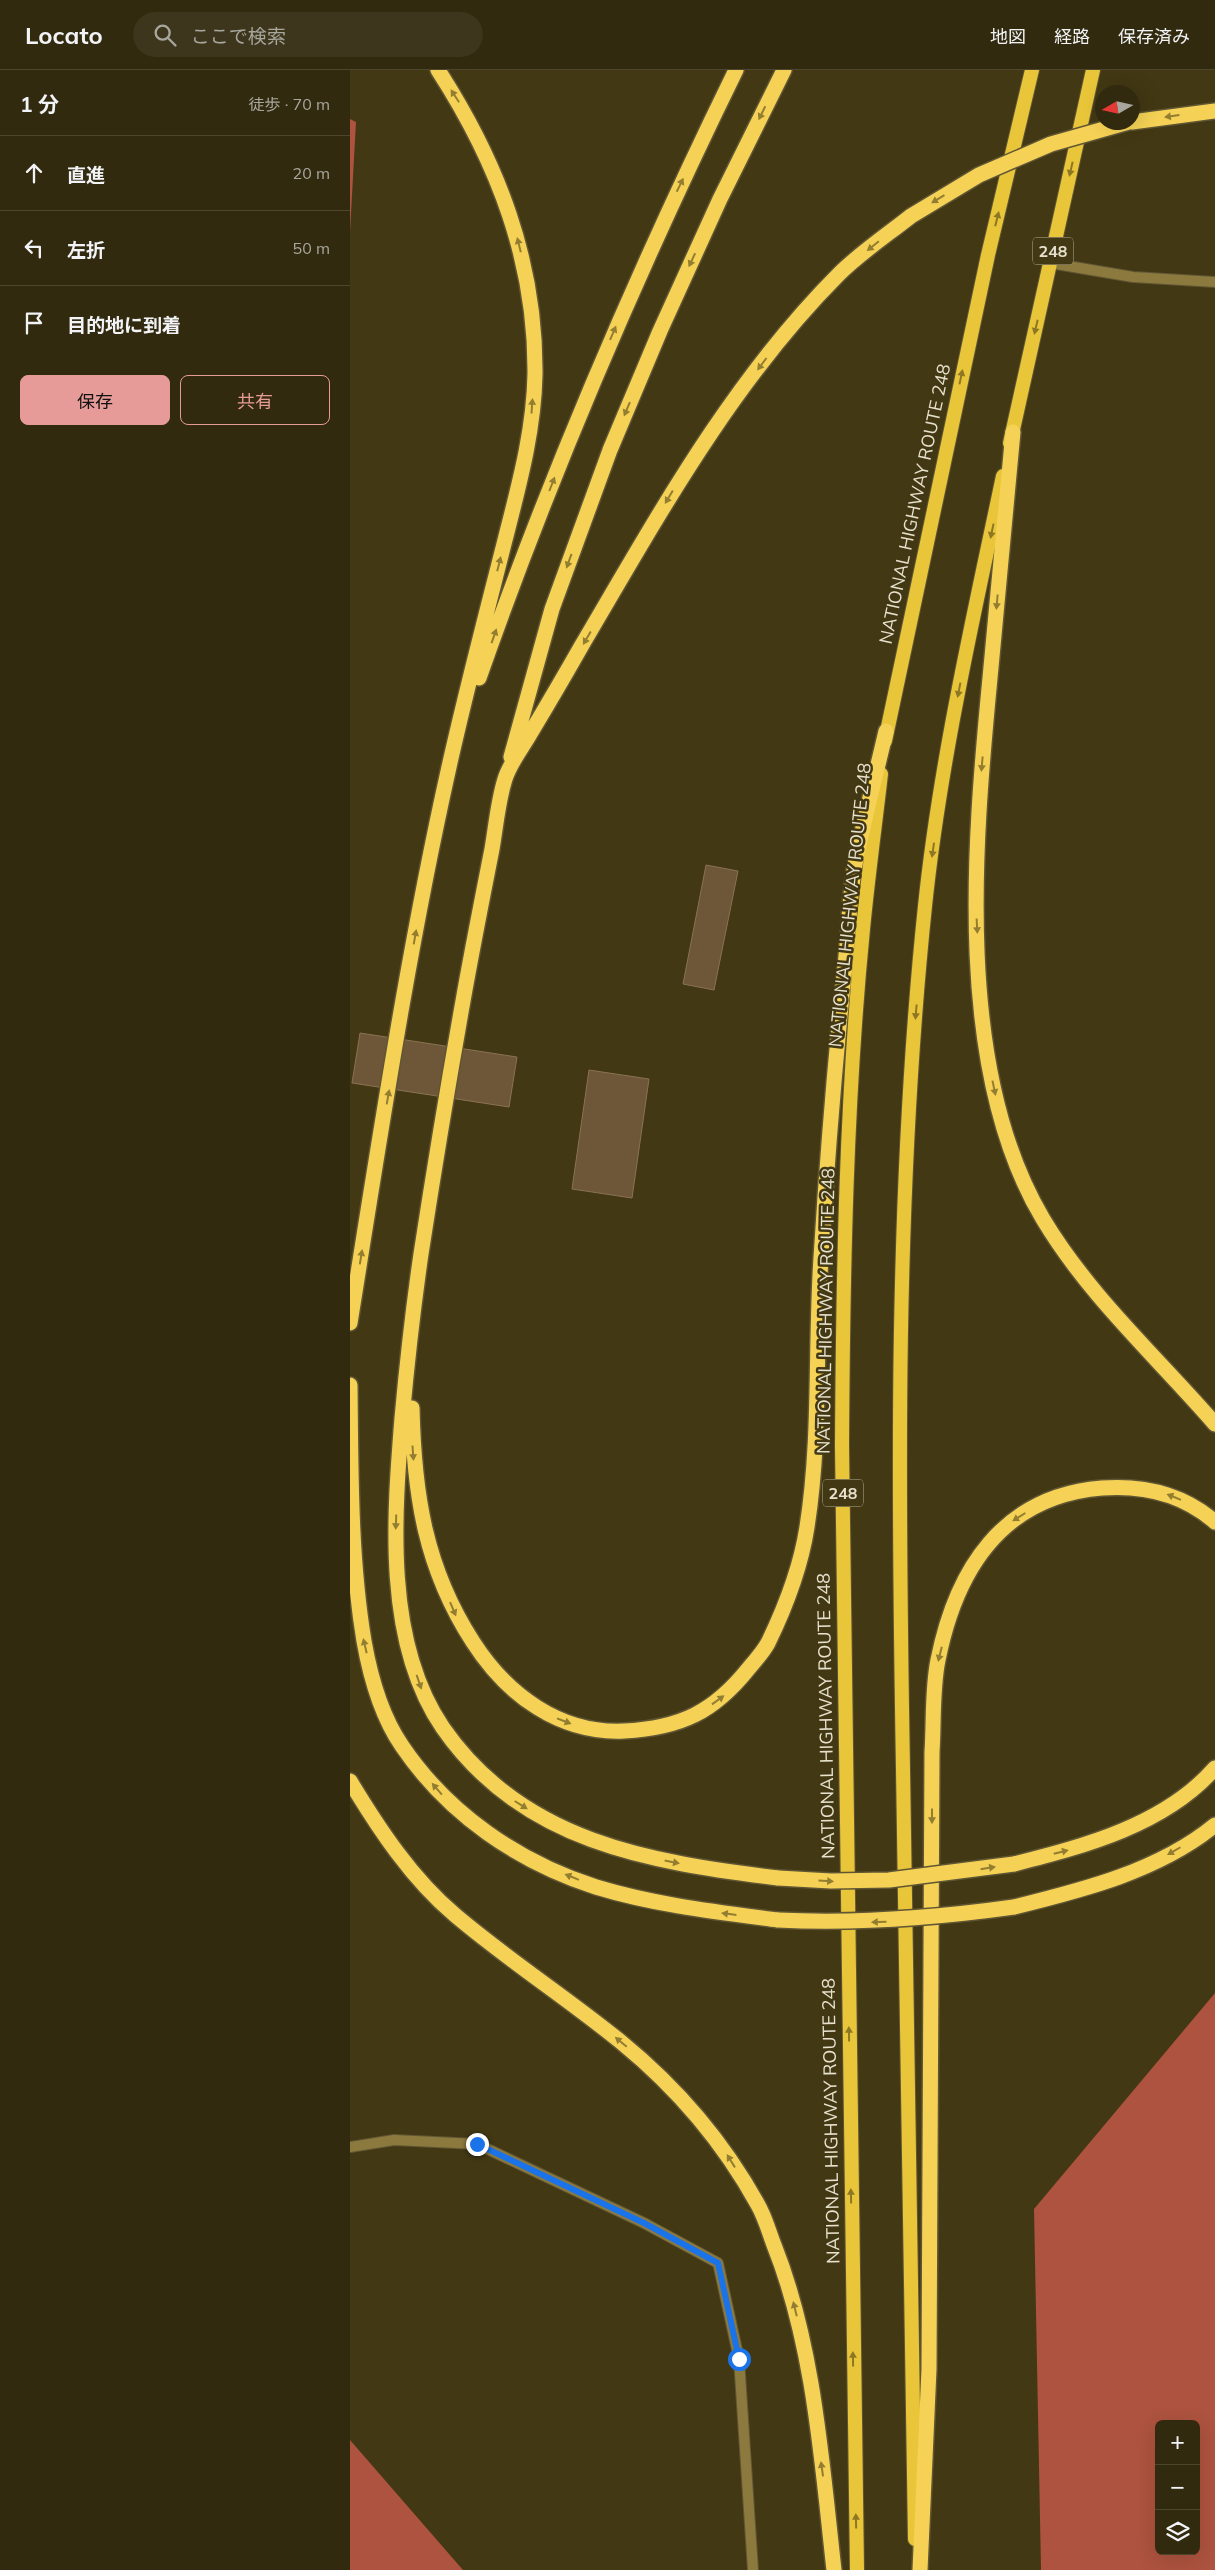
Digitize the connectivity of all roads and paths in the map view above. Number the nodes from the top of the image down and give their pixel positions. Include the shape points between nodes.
1 (438, 70) edge
2 (736, 70) edge
3 (784, 70) edge
4 (1032, 70) edge
5 (1093, 70) edge
6 (1214, 111) edge
7 (1140, 121) edge
8 (1100, 130) edge
9 (1050, 263) junction
10 (1215, 282) edge
11 (1013, 432) junction
12 (886, 731) junction
13 (449, 765) junction
14 (506, 776) junction
15 (350, 1323) edge
16 (410, 1334) junction
17 (350, 1384) edge
18 (1215, 1424) edge
19 (1215, 1522) edge
20 (1215, 1768) edge
21 (350, 1781) edge
22 (1215, 1825) edge
23 (350, 2147) edge
24 (753, 2570) edge
25 (834, 2570) edge
26 (857, 2570) edge
27 (916, 2570) edge
28 (920, 2570) edge

13 -> 1 highway via 530,438 535,374 531,307 519,244 498,178 467,115
13 -> 2 highway via 508,596 571,435 649,252
3 -> 14 highway via 716,208 610,450 552,609
12 -> 4 highway, NATIONAL HIGHWAY ROUTE 248 / 248 via 986,265
5 -> 9 highway, 248
6 -> 7 highway
8 -> 14 highway, bridge via 1051,144 979,175 911,216 841,272 784,335 670,495
9 - 10 street via 1133,277
9 -> 11 highway, 248
11 -> 18 highway via 977,826 976,912 989,1064 1000,1116 1017,1167 1042,1219 1074,1266
11 -> 27 highway, 248 via 950,734 926,901 911,1064 904,1215 899,1409 900,1615
16 -> 12 highway via 412,1451 419,1513 435,1567 457,1619 487,1665 524,1701 565,1723 607,1732 655,1730 687,1719 732,1689 766,1648 788,1596 807,1530 815,1450 819,1284 830,1103 855,862
26 -> 12 highway, NATIONAL HIGHWAY ROUTE 248 / 248 via 842,1446 843,1281 850,1106 863,929
15 -> 13 highway via 410,962
14 - 16 highway via 450,1072
16 -> 20 highway, bridge via 395,1528 399,1593 407,1643 420,1688 443,1728 472,1764 508,1797 548,1822 594,1843 708,1869 778,1878 889,1880 1014,1864 1076,1848 1125,1830 1174,1803
22 -> 17 highway, bridge via 1163,1858 1069,1894 1014,1907 887,1921 778,1920 681,1908 596,1886 526,1858 482,1830 440,1792 401,1745 379,1699 364,1641 355,1572
19 -> 28 highway via 1204,1512 1172,1495 1128,1486 1085,1490 1038,1505 1006,1526 974,1560 952,1603 937,1662 932,1752 929,2369
25 -> 21 highway via 805,2350 786,2276 754,2199 724,2151 682,2098 623,2043 453,1914 401,1856
23 - 24 street via 394,2140 477,2144 644,2223 718,2263 739,2359

